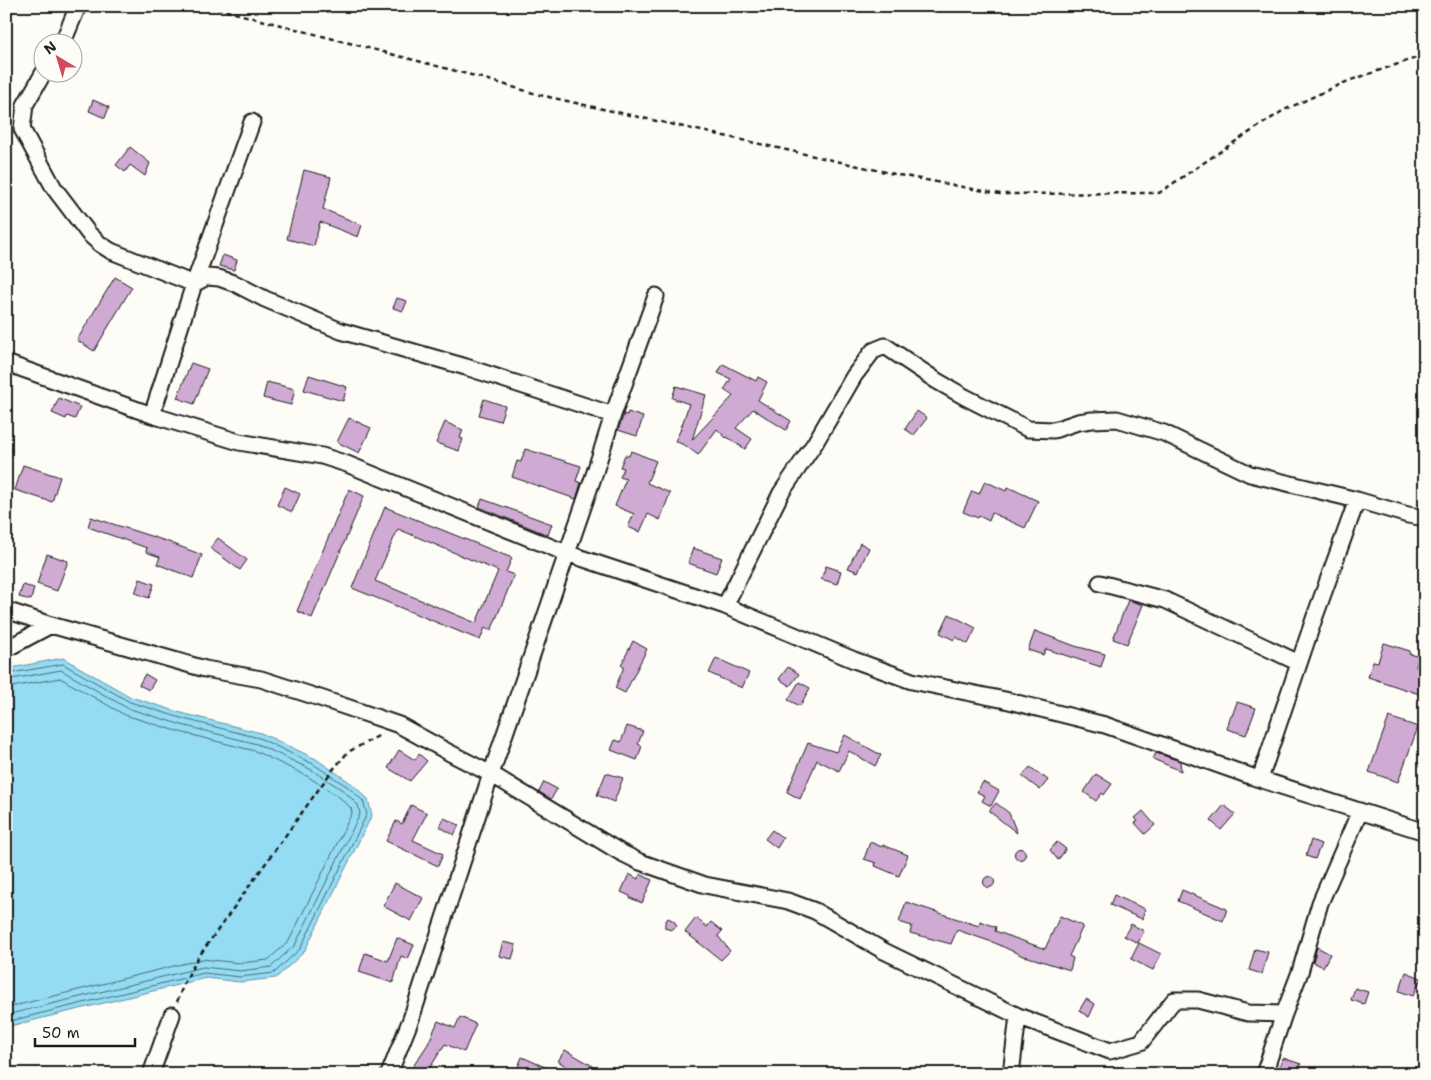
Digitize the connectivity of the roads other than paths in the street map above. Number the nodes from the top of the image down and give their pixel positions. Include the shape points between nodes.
1 (78, 6) edge
2 (67, 32) edge
3 (38, 82) edge
4 (252, 122) dead end
5 (194, 284) junction
6 (656, 296) dead end
7 (6, 363) edge
8 (152, 415) junction
9 (613, 415) junction
10 (1357, 500) junction
11 (1425, 518) edge
12 (566, 553) junction
13 (1100, 583) dead end
14 (725, 606) junction
15 (6, 610) edge
16 (51, 625) junction
17 (6, 649) edge
18 (1299, 663) junction
19 (491, 774) junction
20 (1260, 779) junction
21 (1360, 811) junction
22 (1425, 832) edge
23 (1284, 1014) junction
24 (172, 1015) road end
25 (1018, 1016) junction
26 (150, 1074) edge
27 (389, 1074) edge
28 (1011, 1074) edge
29 (1264, 1074) edge

1 - 2 street
3 - 5 street via 25,105 22,129 54,188 89,234 112,251
4 - 5 street
5 - 8 street
5 - 9 street via 207,278 219,278 340,331
6 - 9 street
7 - 8 street
8 - 12 street via 238,442 322,456 347,464
9 - 12 street
10 - 11 street
10 - 14 street via 1250,474 1164,433 1117,419 1085,421 1054,430 1028,429 951,389 884,346 873,351 854,376 781,493
10 - 18 street
12 - 14 street
12 - 19 street
13 - 18 street via 1165,600
14 - 20 street via 912,682 1005,700 1105,725
15 - 16 street
16 - 17 street
16 - 19 street via 323,698 399,725
18 - 20 street
19 - 25 street via 640,862 705,885 815,910 884,951
19 - 27 street via 411,1019
20 - 21 street
21 - 22 street
21 - 23 street via 1320,904
23 - 25 street via 1248,1013 1198,1000 1174,1000 1141,1042 1110,1051
23 - 29 street
24 - 26 street
25 - 28 street

